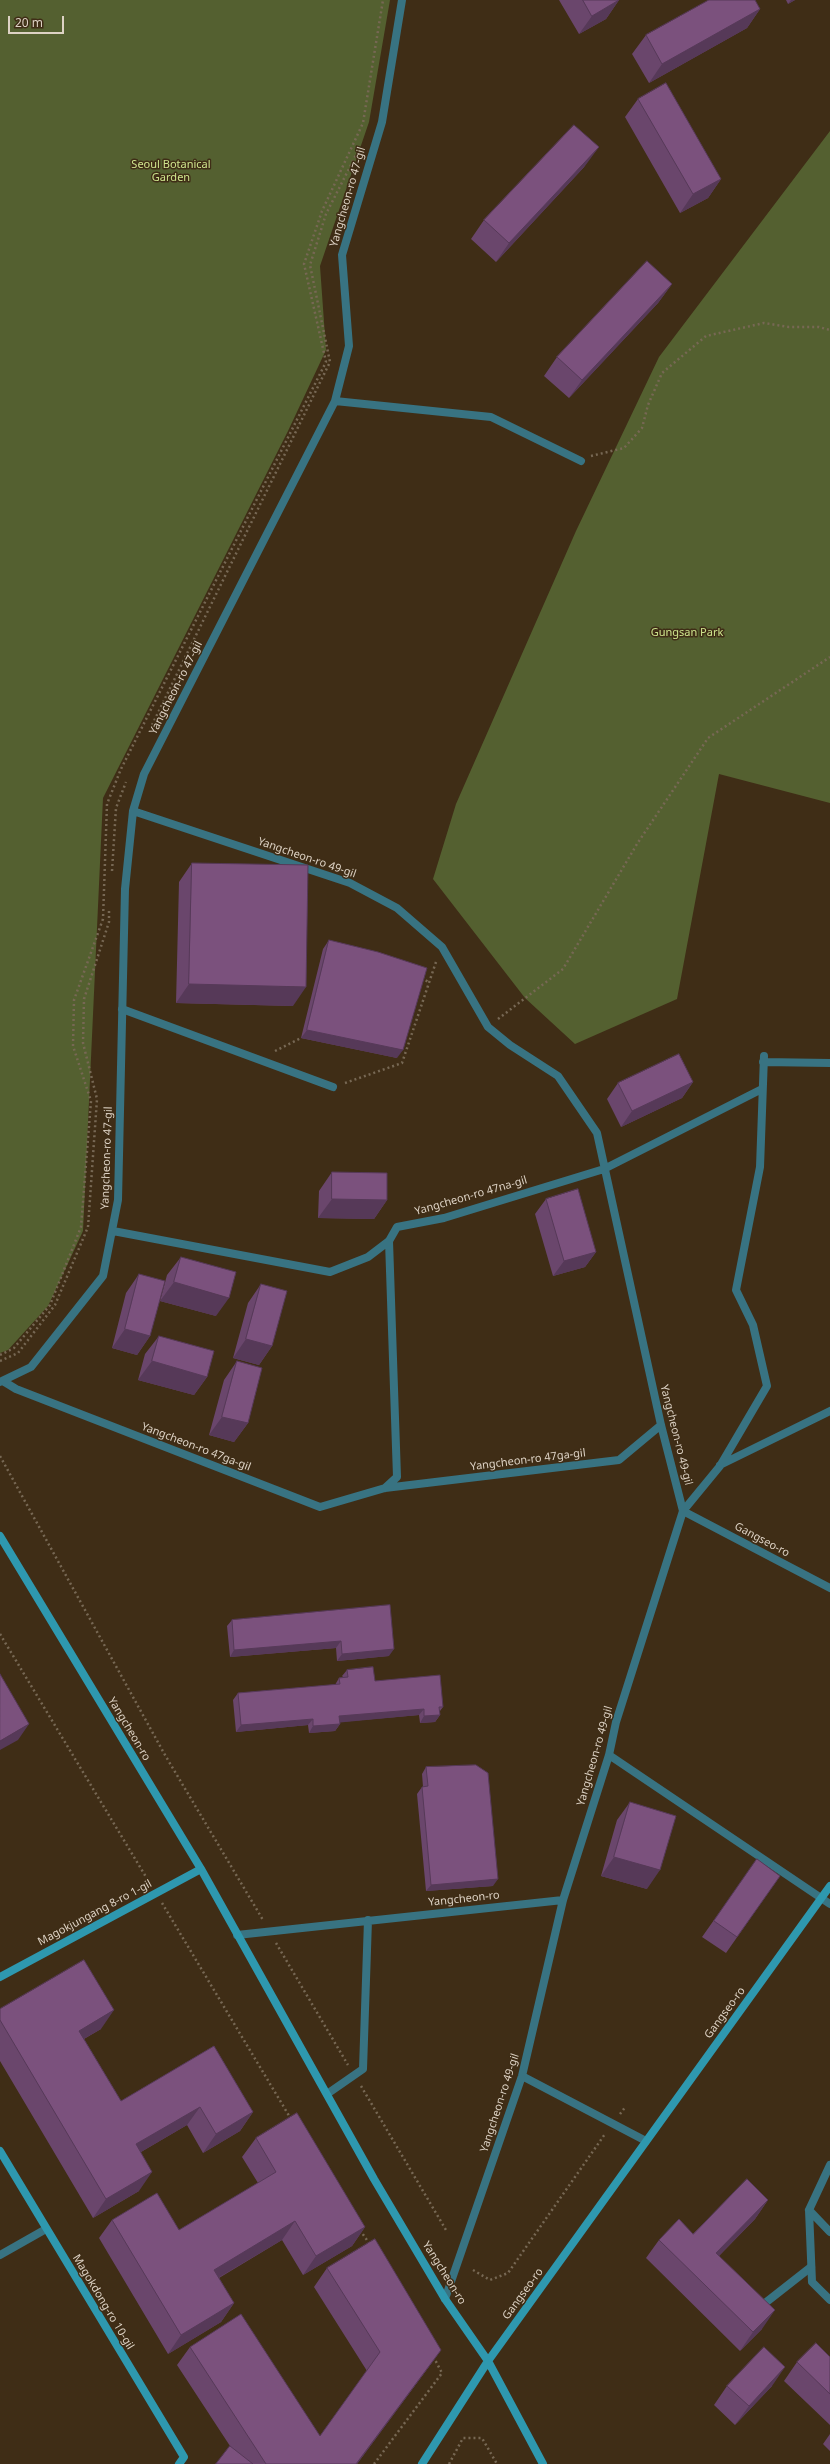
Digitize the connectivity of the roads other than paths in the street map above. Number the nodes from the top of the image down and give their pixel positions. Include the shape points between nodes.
1 (402, 0) edge
2 (335, 401) junction
3 (581, 461) road end
4 (133, 811) junction
5 (122, 1009) junction
6 (830, 1063) edge
7 (333, 1087) road end
8 (762, 1089) junction
9 (604, 1169) junction
10 (113, 1231) junction
11 (389, 1241) junction
12 (1, 1382) edge
13 (830, 1411) edge
14 (661, 1425) junction
15 (720, 1466) junction
16 (385, 1488) junction
17 (683, 1511) junction
18 (0, 1536) edge
19 (830, 1588) edge
20 (609, 1755) junction
21 (201, 1869) junction
22 (830, 1886) edge
23 (821, 1898) junction
24 (563, 1900) junction
25 (830, 1904) edge
26 (368, 1920) junction
27 (238, 1935) junction
28 (0, 1977) edge
29 (522, 2076) junction
30 (326, 2094) junction
31 (646, 2141) junction
32 (0, 2151) edge
33 (830, 2165) edge
34 (809, 2210) junction
35 (46, 2229) junction
36 (830, 2232) edge
37 (0, 2255) edge
38 (812, 2267) junction
39 (445, 2299) junction
40 (830, 2300) edge
41 (760, 2306) edge
42 (488, 2361) junction
43 (179, 2464) edge
44 (422, 2464) edge
45 (543, 2464) edge

1 - 2 street, Yangcheon-ro 47-gil via 382,122 342,256 349,346
2 - 3 street via 491,417
2 - 4 street, Yangcheon-ro 47-gil via 144,774
4 - 5 street, Yangcheon-ro 47-gil via 125,890
4 - 9 street, Yangcheon-ro 49-gil via 350,883 397,908 442,947 488,1027 510,1045 558,1076 597,1133
5 - 7 street
5 - 10 street, Yangcheon-ro 47-gil via 118,1200
6 - 8 street via 763,1059
8 - 9 street, Yangcheon-ro 47na-gil
8 - 15 street via 760,1167 736,1290 753,1325 767,1386
9 - 11 street, Yangcheon-ro 47na-gil via 444,1218 397,1227
9 - 14 street, Yangcheon-ro 49-gil
10 - 11 street, Yangcheon-ro 47na-gil via 330,1272 368,1257
10 - 12 street, Yangcheon-ro 47-gil via 103,1276 31,1367
11 - 16 street via 397,1477
12 - 16 street, Yangcheon-ro 47ga-gil via 320,1506
13 - 15 street
14 - 16 street, Yangcheon-ro 47ga-gil via 619,1460
14 - 17 street, Yangcheon-ro 49-gil
15 - 17 street
17 - 19 street, Gangseo-ro
17 - 20 street, Yangcheon-ro 49-gil via 616,1722
18 - 21 main road, Yangcheon-ro
20 - 23 street
20 - 24 street, Yangcheon-ro 49-gil
21 - 27 main road, Yangcheon-ro
21 - 28 main road, Magokjungang 8-ro 1-gil
22 - 23 main road, Gangseo-ro
23 - 25 street
23 - 31 main road, Gangseo-ro
24 - 26 street, Yangcheon-ro
24 - 29 street, Yangcheon-ro 49-gil
26 - 27 street, Yangcheon-ro
26 - 30 street via 363,2069
27 - 30 main road, Yangcheon-ro
29 - 31 street
29 - 39 street, Yangcheon-ro 49-gil
30 - 39 main road, Yangcheon-ro
31 - 42 main road, Gangseo-ro
32 - 35 main road, Magokdong-ro 10-gil
33 - 34 street
34 - 36 street
34 - 38 street
35 - 37 street
35 - 43 main road, Magokdong-ro 10-gil via 184,2457
38 - 40 street via 812,2282
38 - 41 street
39 - 42 main road, Yangcheon-ro
42 - 44 main road, Gangseo-ro
42 - 45 main road, Yangcheon-ro

